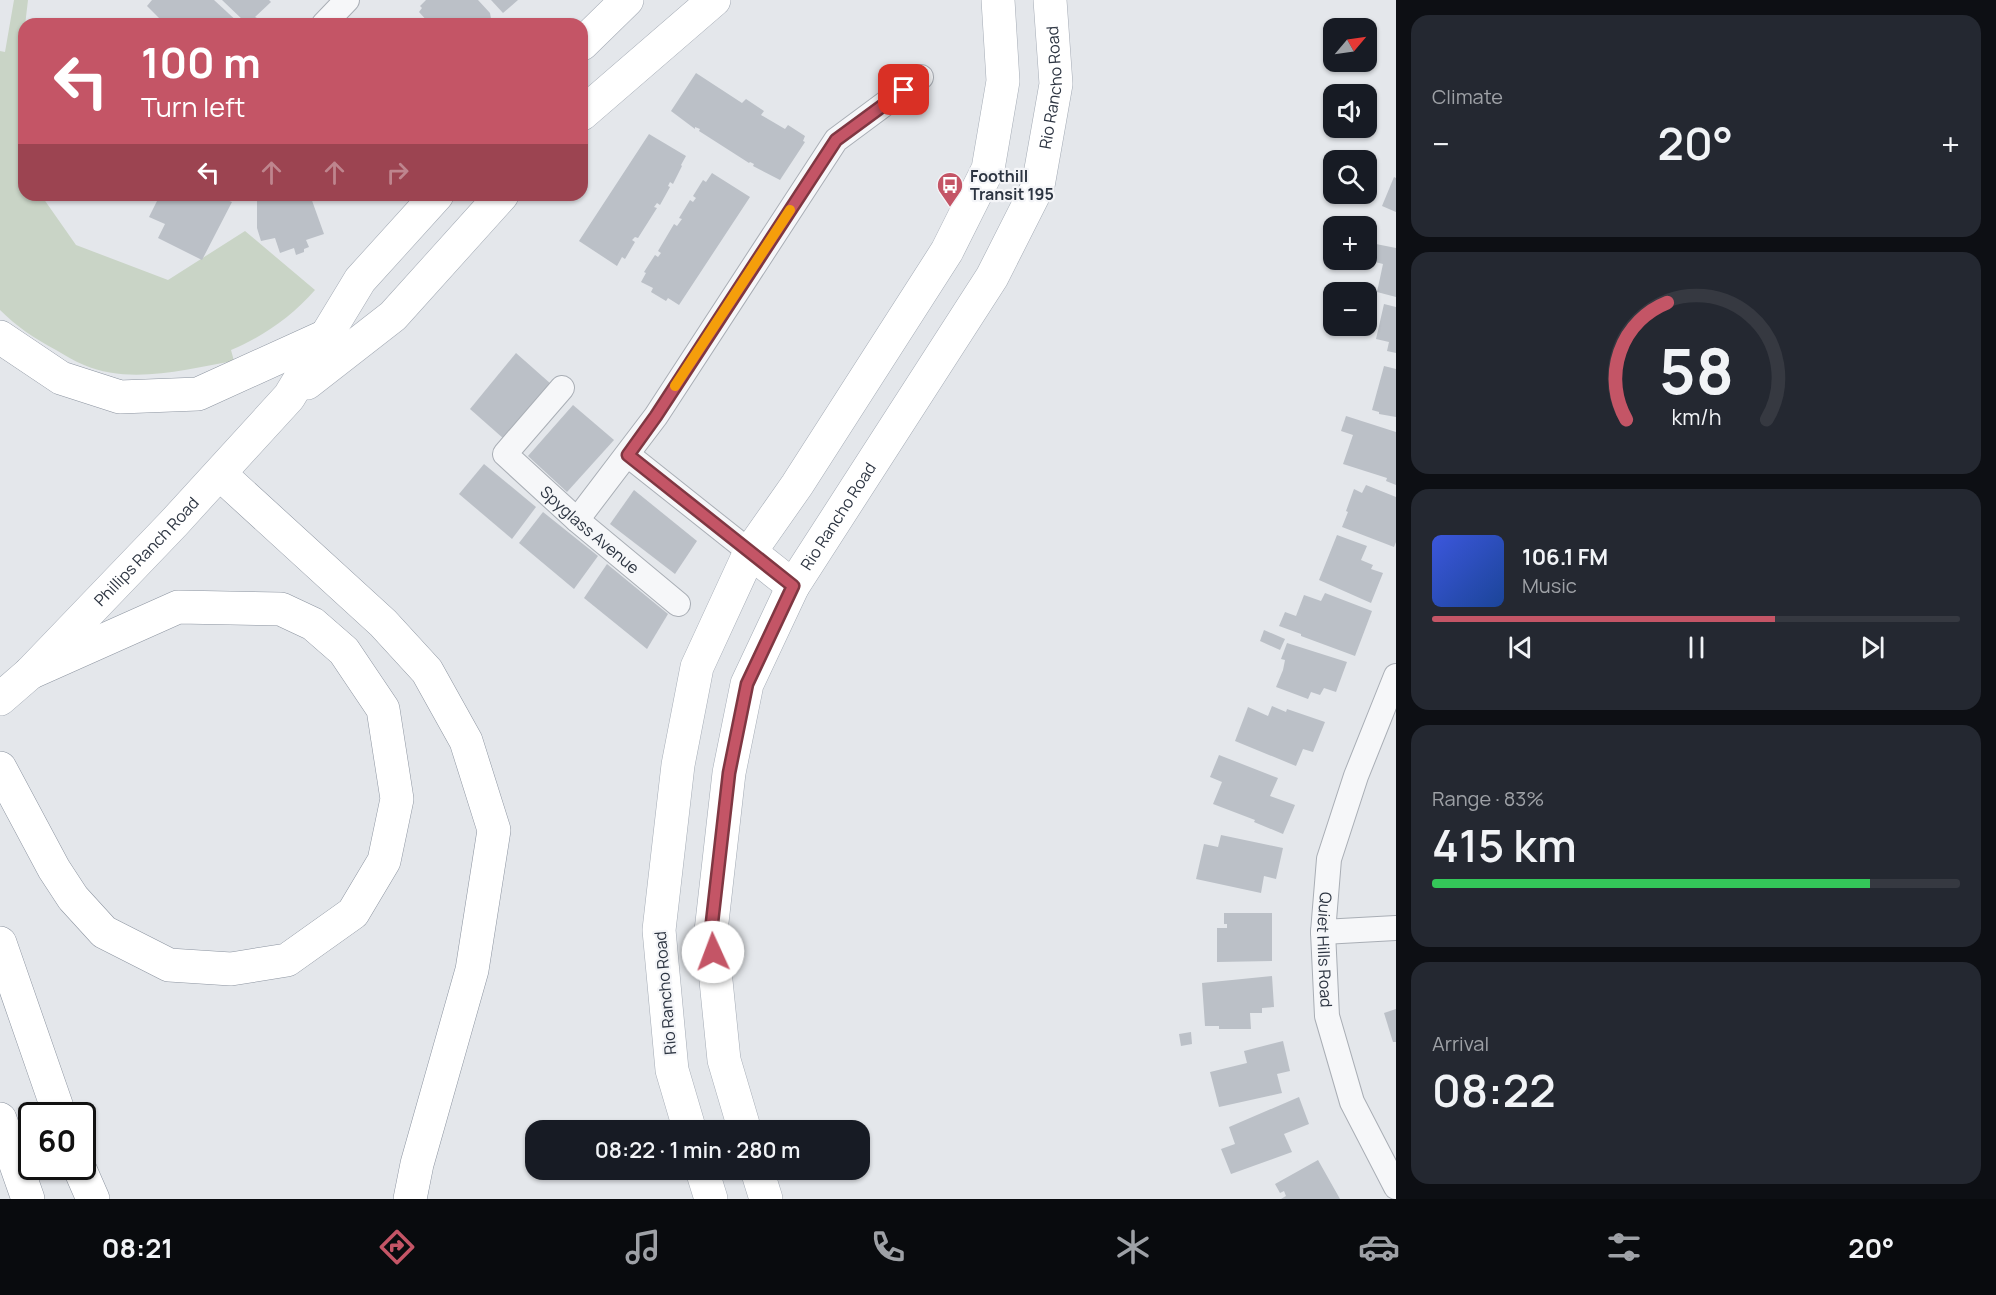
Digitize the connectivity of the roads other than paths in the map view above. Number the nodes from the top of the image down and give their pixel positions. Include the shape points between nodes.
1 (347, 0) edge
2 (627, 0) edge
3 (714, 0) edge
4 (998, 0) edge
5 (1050, 0) edge
6 (330, 18) edge
7 (588, 38) edge
8 (921, 77) dead end
9 (588, 109) edge
10 (432, 201) edge
11 (497, 201) edge
12 (328, 334) junction
13 (0, 337) edge
14 (562, 388) dead end
15 (289, 397) junction
16 (628, 455) junction
17 (220, 474) junction
18 (577, 520) junction
19 (750, 552) junction
20 (793, 586) junction
21 (678, 603) dead end
22 (30, 673) junction
23 (1396, 676) edge
24 (0, 699) edge
25 (0, 768) edge
26 (1396, 928) edge
27 (1323, 932) junction
28 (0, 943) edge
29 (55, 1102) edge
30 (0, 1119) edge
31 (687, 1120) edge
32 (743, 1120) edge
33 (85, 1180) edge
34 (705, 1180) edge
35 (760, 1180) edge
36 (1396, 1187) edge
37 (28, 1199) edge
38 (93, 1199) edge
39 (410, 1199) edge
40 (711, 1199) edge
41 (766, 1199) edge

1 - 6 street
2 - 7 main road
3 - 9 main road
4 - 19 main road, Rio Rancho Road via 1004,81 988,169 947,251
5 - 20 main road, Rio Rancho Road via 1056,84 1038,186 992,278
8 - 16 street via 836,140
10 - 12 main road, Phillips Ranch Road via 360,280
11 - 15 main road, Phillips Ranch Road via 393,316
12 - 13 main road via 198,394 120,397 62,378
12 - 15 main road, Phillips Ranch Road
14 - 18 street, Spyglass Avenue via 505,454
15 - 17 main road, Phillips Ranch Road
16 - 18 street
16 - 19 street
17 - 22 main road, Phillips Ranch Road
17 - 39 main road via 384,623 427,671 466,741 494,830 472,970
18 - 21 street, Spyglass Avenue
19 - 20 main road
19 - 31 main road, Rio Rancho Road via 697,667 678,765 658,930 672,1070
20 - 32 main road, Rio Rancho Road via 747,684 729,773 711,931 724,1060
22 - 24 main road, Phillips Ranch Road
22 - 25 main road via 178,607 281,609 313,624 344,651 383,709 397,799 384,861 352,913 287,960 231,969 169,965 104,932 73,898
23 - 27 street, Quiet Hills Road via 1356,776 1329,859
26 - 27 street
27 - 36 street, Quiet Hills Road via 1327,1016 1352,1102
28 - 29 main road
30 - 37 main road
33 - 38 main road
34 - 40 main road
35 - 41 main road

